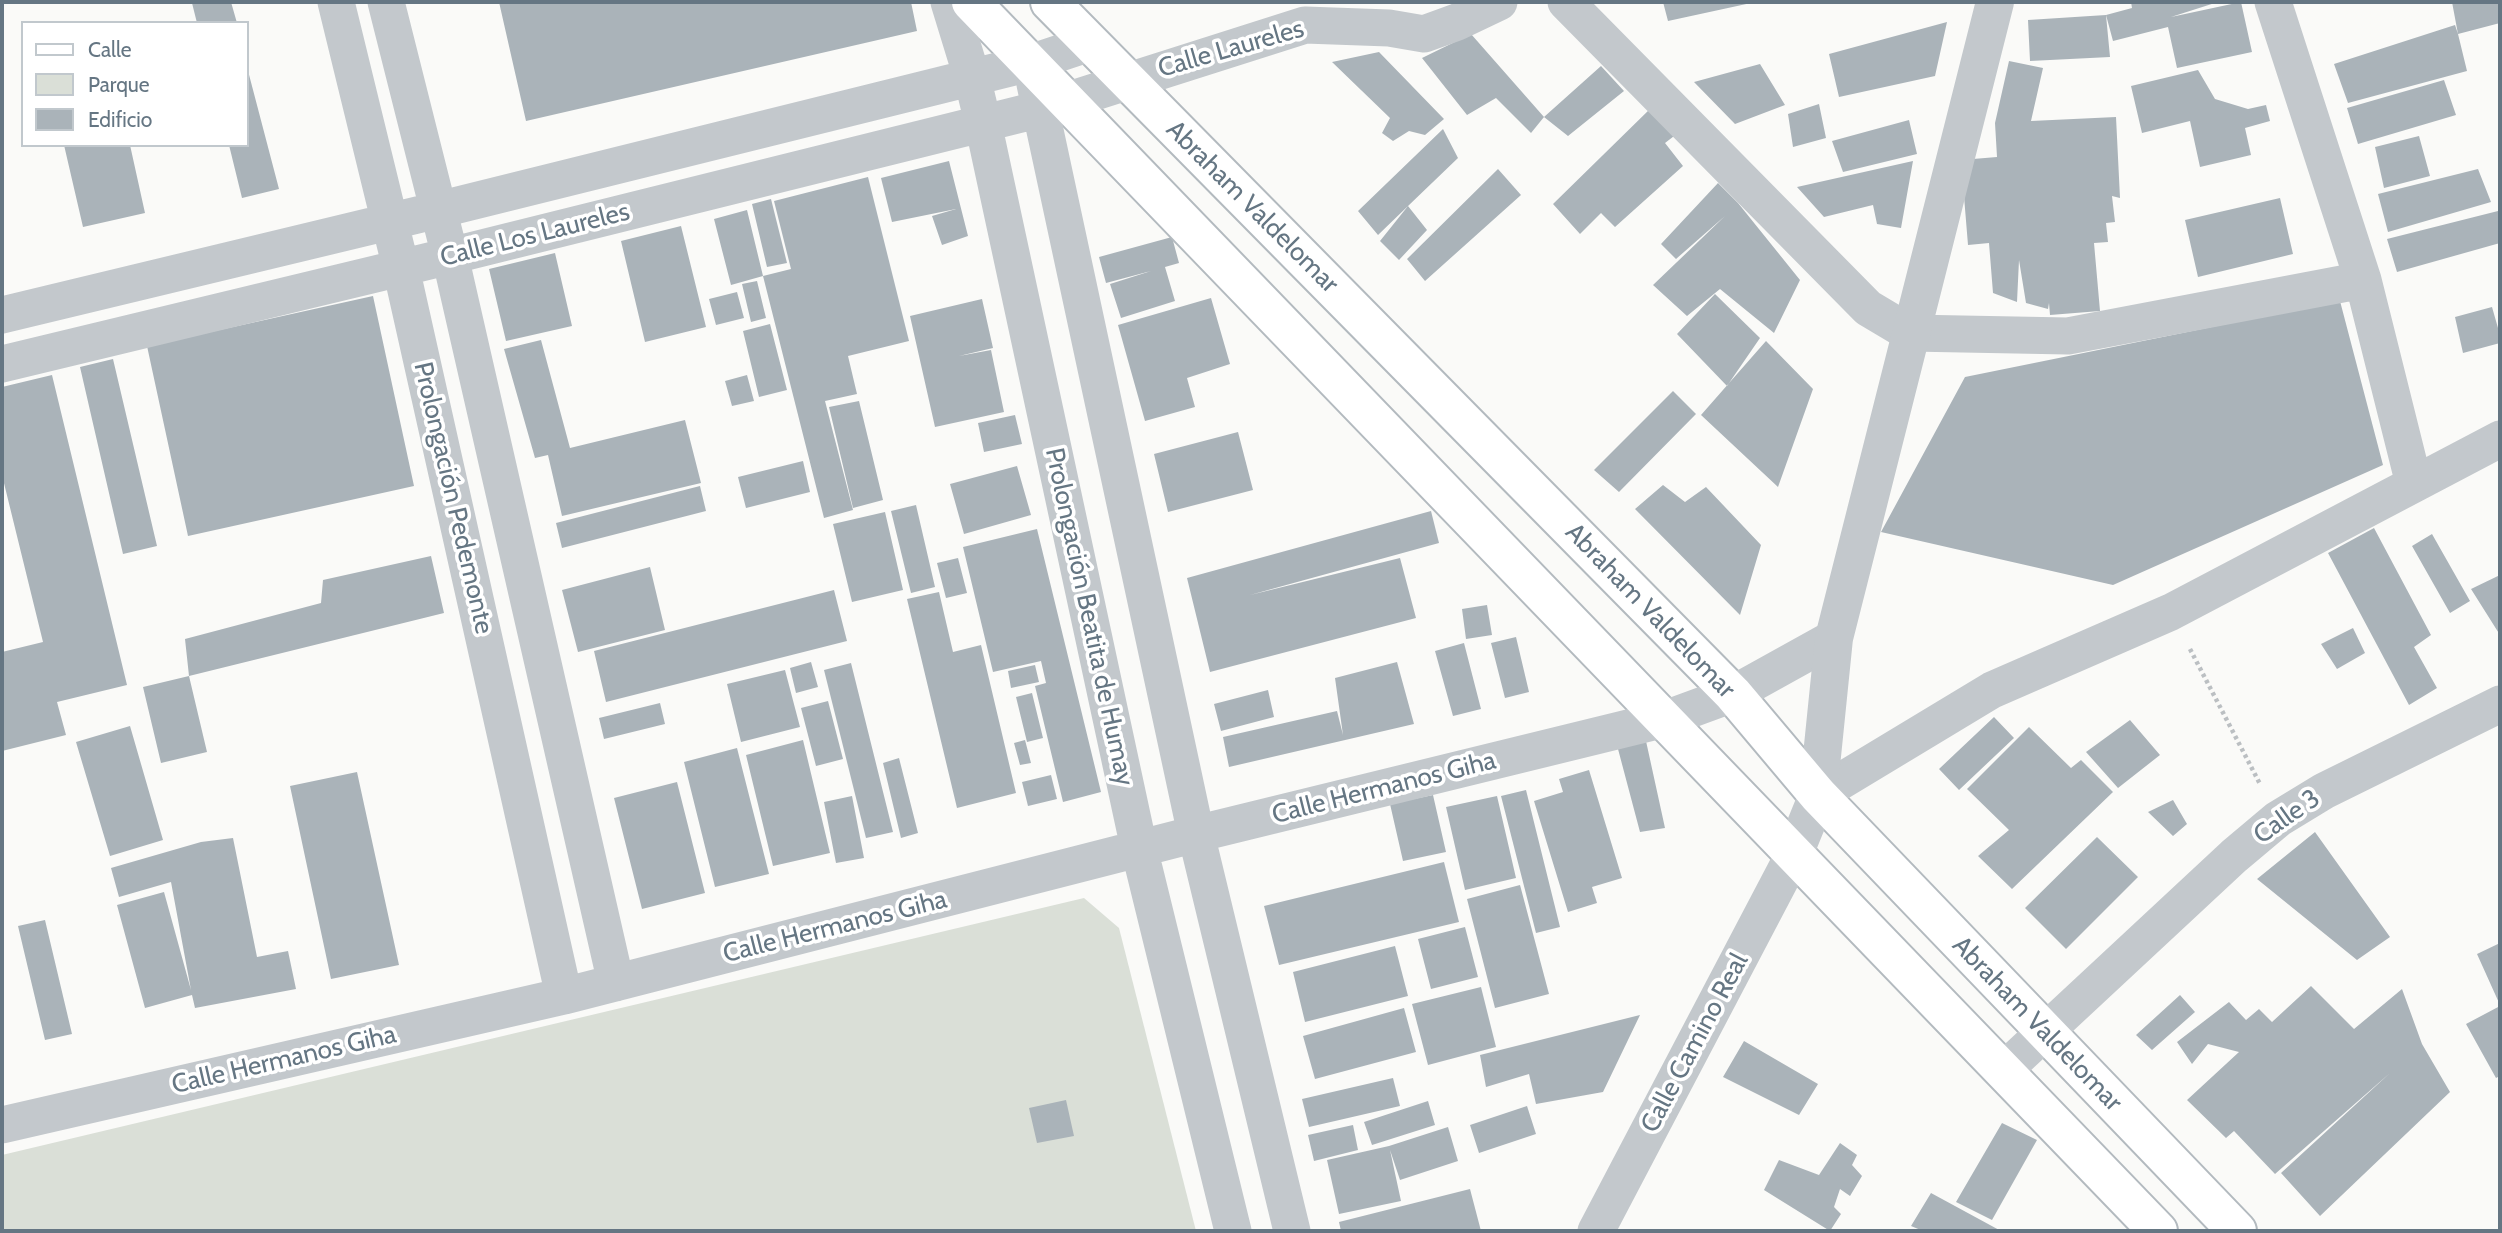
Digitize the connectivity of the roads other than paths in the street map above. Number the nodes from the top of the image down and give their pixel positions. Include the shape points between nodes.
1 (336, 2) edge
2 (386, 2) edge
3 (948, 2) edge
4 (971, 2) edge
5 (1050, 2) edge
6 (1499, 2) edge
7 (1566, 2) edge
8 (1995, 2) edge
9 (2273, 2) edge
10 (1090, 43) junction
11 (1030, 63) junction
12 (972, 77) junction
13 (1126, 80) junction
14 (1054, 104) junction
15 (983, 123) junction
16 (438, 210) junction
17 (390, 222) junction
18 (450, 256) junction
19 (401, 268) junction
20 (2363, 280) junction
21 (2, 315) edge
22 (1910, 332) junction
23 (2, 364) edge
24 (2500, 439) edge
25 (2414, 484) junction
26 (1834, 638) junction
27 (1733, 694) junction
28 (2500, 704) edge
29 (1665, 719) junction
30 (1818, 795) junction
31 (1196, 834) junction
32 (1139, 848) junction
33 (1794, 854) junction
34 (616, 983) junction
35 (564, 996) junction
36 (2046, 1033) junction
37 (2003, 1071) junction
38 (2, 1125) edge
39 (1233, 1231) edge
40 (1292, 1231) edge
41 (1596, 1231) edge
42 (2158, 1231) edge
43 (2237, 1231) edge

1 - 17 street, Prolongación Pedemonte
2 - 16 street, Prolongación Pedemonte
3 - 12 street, Prolongación Beatita de Humay
4 - 11 main road
5 - 10 main road, Abraham Valdelomar
6 - 13 street, Calle Laureles via 1424,34 1305,25
7 - 22 street via 1868,308
8 - 22 street
9 - 20 street
10 - 11 street, Calle Los Laureles
10 - 13 main road, Abraham Valdelomar
11 - 12 street, Calle Los Laureles
11 - 14 main road
12 - 15 street, Prolongación Beatita de Humay
12 - 16 street, Calle Los Laureles
13 - 14 street, Calle Laureles
13 - 27 main road, Abraham Valdelomar
14 - 15 street, Calle Los Laureles
14 - 29 main road
14 - 31 street
15 - 18 street, Calle Los Laureles
15 - 32 street, Prolongación Beatita de Humay
16 - 17 street, Calle Los Laureles
16 - 18 street, Prolongación Pedemonte
17 - 19 street, Prolongación Pedemonte
17 - 21 street, Calle Los Laureles
18 - 19 street, Calle Los Laureles
18 - 34 street, Prolongación Pedemonte
19 - 23 street, Calle Los Laureles
19 - 35 street, Prolongación Pedemonte
20 - 22 street via 2068,336
20 - 25 street
22 - 26 street
24 - 25 street
25 - 30 street via 2171,612 1992,690
26 - 27 street, Calle Hermanos Giha
26 - 30 street
27 - 29 street, Calle Hermanos Giha
27 - 30 main road, Abraham Valdelomar
28 - 36 street, Calle 3 via 2323,790 2278,819
29 - 31 street, Calle Hermanos Giha
29 - 33 main road
30 - 33 street
30 - 36 main road, Abraham Valdelomar
31 - 32 street, Calle Hermanos Giha
31 - 40 street
32 - 34 street, Calle Hermanos Giha
32 - 39 street, Prolongación Beatita de Humay
33 - 37 main road
33 - 41 street, Calle Camino Real
34 - 35 street, Calle Hermanos Giha
35 - 38 street, Calle Hermanos Giha
36 - 37 street, Calle 3
36 - 43 main road, Abraham Valdelomar
37 - 42 main road

